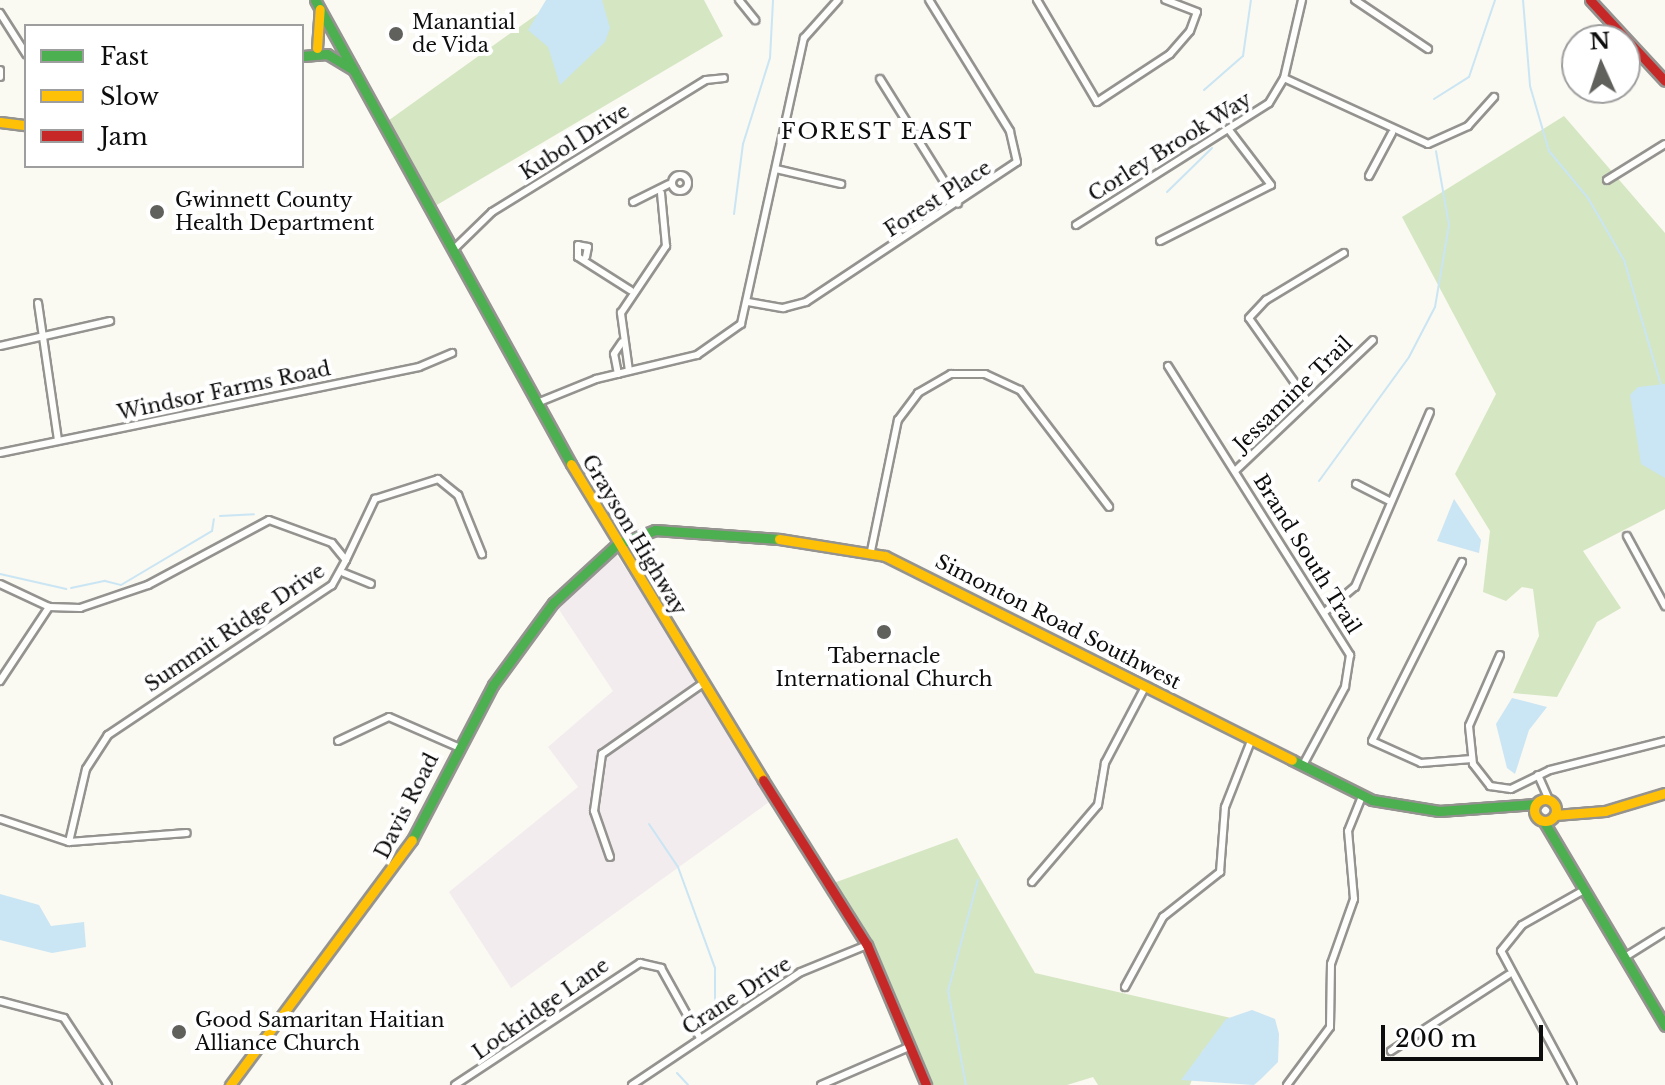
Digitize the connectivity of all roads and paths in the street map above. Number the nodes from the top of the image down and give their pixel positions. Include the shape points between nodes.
1 (739, 0) edge
2 (838, 0) edge
3 (929, 0) edge
4 (1037, 0) edge
5 (1165, 0) edge
6 (1302, 0) edge
7 (1355, 0) edge
8 (1590, 0) edge
9 (318, 5) edge
10 (0, 13) edge
11 (755, 20) dead end
12 (336, 38) junction
13 (317, 48) junction
14 (1428, 49) dead end
15 (24, 51) edge
16 (304, 55) edge
17 (304, 56) edge
18 (0, 70) edge
19 (354, 70) junction
20 (0, 77) edge
21 (724, 78) dead end
22 (1284, 78) junction
23 (880, 79) dead end
24 (1665, 81) edge
25 (1494, 97) dead end
26 (0, 122) edge
27 (24, 125) edge
28 (1229, 130) junction
29 (1392, 133) junction
30 (1665, 144) edge
31 (776, 169) junction
32 (1369, 176) dead end
33 (1607, 180) dead end
34 (669, 184) dead end
35 (841, 184) dead end
36 (661, 193) junction
37 (633, 202) dead end
38 (958, 204) junction
39 (1076, 225) dead end
40 (1160, 241) dead end
41 (453, 250) junction
42 (1344, 253) dead end
43 (586, 257) dead end
44 (630, 290) junction
45 (748, 302) junction
46 (38, 303) dead end
47 (110, 321) dead end
48 (38, 336) junction
49 (1373, 340) dead end
50 (622, 342) junction
51 (0, 346) edge
52 (452, 353) dead end
53 (1168, 366) dead end
54 (629, 371) junction
55 (618, 374) junction
56 (1307, 400) junction
57 (537, 403) junction
58 (1430, 412) dead end
59 (58, 440) junction
60 (0, 453) edge
61 (1235, 471) junction
62 (1356, 484) dead end
63 (1388, 500) junction
64 (1109, 507) dead end
65 (1627, 536) dead end
66 (616, 545) junction
67 (871, 551) junction
68 (482, 554) dead end
69 (346, 560) junction
70 (1462, 562) dead end
71 (344, 573) junction
72 (0, 584) edge
73 (371, 584) dead end
74 (1665, 606) edge
75 (49, 607) junction
76 (1326, 611) junction
77 (1500, 655) dead end
78 (0, 681) edge
79 (702, 684) junction
80 (1145, 687) junction
81 (338, 741) dead end
82 (1251, 741) junction
83 (1665, 741) edge
84 (458, 747) junction
85 (1472, 759) junction
86 (1302, 767) junction
87 (1538, 775) junction
88 (1542, 786) junction
89 (1665, 793) edge
90 (1362, 796) junction
91 (1537, 803) junction
92 (1470, 810) junction
93 (1549, 813) junction
94 (0, 819) edge
95 (187, 833) dead end
96 (69, 842) junction
97 (610, 857) dead end
98 (1032, 882) dead end
99 (1584, 890) junction
100 (1665, 932) edge
101 (867, 945) junction
102 (1625, 957) junction
103 (1508, 975) junction
104 (1125, 987) dead end
105 (0, 1001) edge
106 (1665, 1026) edge
107 (700, 1038) junction
108 (912, 1045) junction
109 (1391, 1051) dead end
110 (1571, 1082) edge
111 (108, 1085) edge
112 (230, 1085) edge
113 (455, 1085) edge
114 (632, 1085) edge
115 (821, 1085) edge
116 (926, 1085) edge
117 (1287, 1085) edge
118 (1563, 1085) edge

1 - 11 street
2 - 31 street via 804,38
3 - 38 street, Forest Place via 1018,148 1008,173
4 - 5 street via 1097,102 1170,54 1190,31 1197,12
6 - 22 street, Corley Brook Way
7 - 14 street
8 - 24 street
9 - 12 street, Grayson Highway
9 - 13 street
10 - 15 street
12 - 13 street
12 - 19 street, Grayson Highway
13 - 16 street
17 - 19 street via 327,54
18 - 20 street
19 - 41 street, Grayson Highway
21 - 41 street, Kubol Drive via 706,80 492,212
22 - 28 street, Corley Brook Way via 1269,103
22 - 29 street via 1342,100
23 - 38 street
25 - 29 street via 1448,139 1428,144
26 - 27 street
28 - 39 street, Corley Brook Way
28 - 40 street via 1271,185
29 - 32 street
30 - 33 street
31 - 35 street
31 - 45 street
34 - 36 street
36 - 37 street
36 - 44 street via 666,246
38 - 45 street, Forest Place via 806,302 783,308
41 - 57 street, Grayson Highway
42 - 56 street via 1266,300 1249,318
43 - 44 street
44 - 50 street via 621,313
45 - 54 street via 728,340
46 - 48 street
47 - 48 street
48 - 51 street
48 - 59 street
49 - 56 street, Jessamine Trail
50 - 54 street
50 - 55 street via 614,354
52 - 59 street, Windsor Farms Road via 419,367
53 - 61 street, Brand South Trail
54 - 55 street
55 - 57 street
56 - 61 street, Jessamine Trail
57 - 66 street, Grayson Highway
58 - 63 street
59 - 60 street, Windsor Farms Road
61 - 76 street, Brand South Trail
62 - 63 street
63 - 76 street via 1355,587
64 - 67 street via 1093,495 1020,390 967,371 936,379 898,420
65 - 74 street
66 - 67 street, Simonton Road Southwest via 681,528
66 - 79 street, Grayson Highway
66 - 84 street, Davis Road via 553,603
67 - 80 street, Simonton Road Southwest
68 - 69 street via 458,495 438,479 382,492
69 - 71 street, Summit Ridge Drive
69 - 75 street, Summit Ridge Drive via 324,540 259,521 148,585 80,608
70 - 85 street via 1372,741 1421,763
71 - 73 street
71 - 96 street, Summit Ridge Drive via 108,735 86,769
72 - 75 street, Summit Ridge Drive
75 - 78 street
76 - 86 street, Brand South Trail via 1351,669
77 - 85 street via 1469,726
79 - 97 street via 602,754 594,811
79 - 101 street, Grayson Highway
80 - 82 street, Simonton Road Southwest
80 - 98 street via 1105,763 1098,805
81 - 84 street via 389,717
82 - 86 street, Simonton Road Southwest
82 - 104 street via 1225,807 1220,872 1163,917
83 - 87 street
84 - 112 street, Davis Road via 401,861
85 - 87 street via 1481,780 1498,789
86 - 90 street, Simonton Road Southwest
87 - 88 street
88 - 91 street
88 - 93 street
89 - 93 street, Simonton Road Southwest via 1610,809
90 - 92 street, Simonton Road Southwest
90 - 117 street via 1348,831 1354,899 1331,964 1330,1027
91 - 92 street, Simonton Road Southwest
91 - 93 street, Simonton Road Southwest
92 - 93 street, Simonton Road Southwest
93 - 99 street via 1560,849
94 - 96 street
95 - 96 street
99 - 102 street
99 - 103 street via 1507,937 1501,951
100 - 102 street
101 - 107 street, Crane Drive via 801,972
101 - 108 street, Grayson Highway
102 - 106 street
103 - 109 street
103 - 110 street
105 - 111 street via 64,1018
107 - 113 street, Lockridge Lane via 661,968 640,963
107 - 114 street, Crane Drive
108 - 115 street
108 - 116 street, Grayson Highway
110 - 118 street

